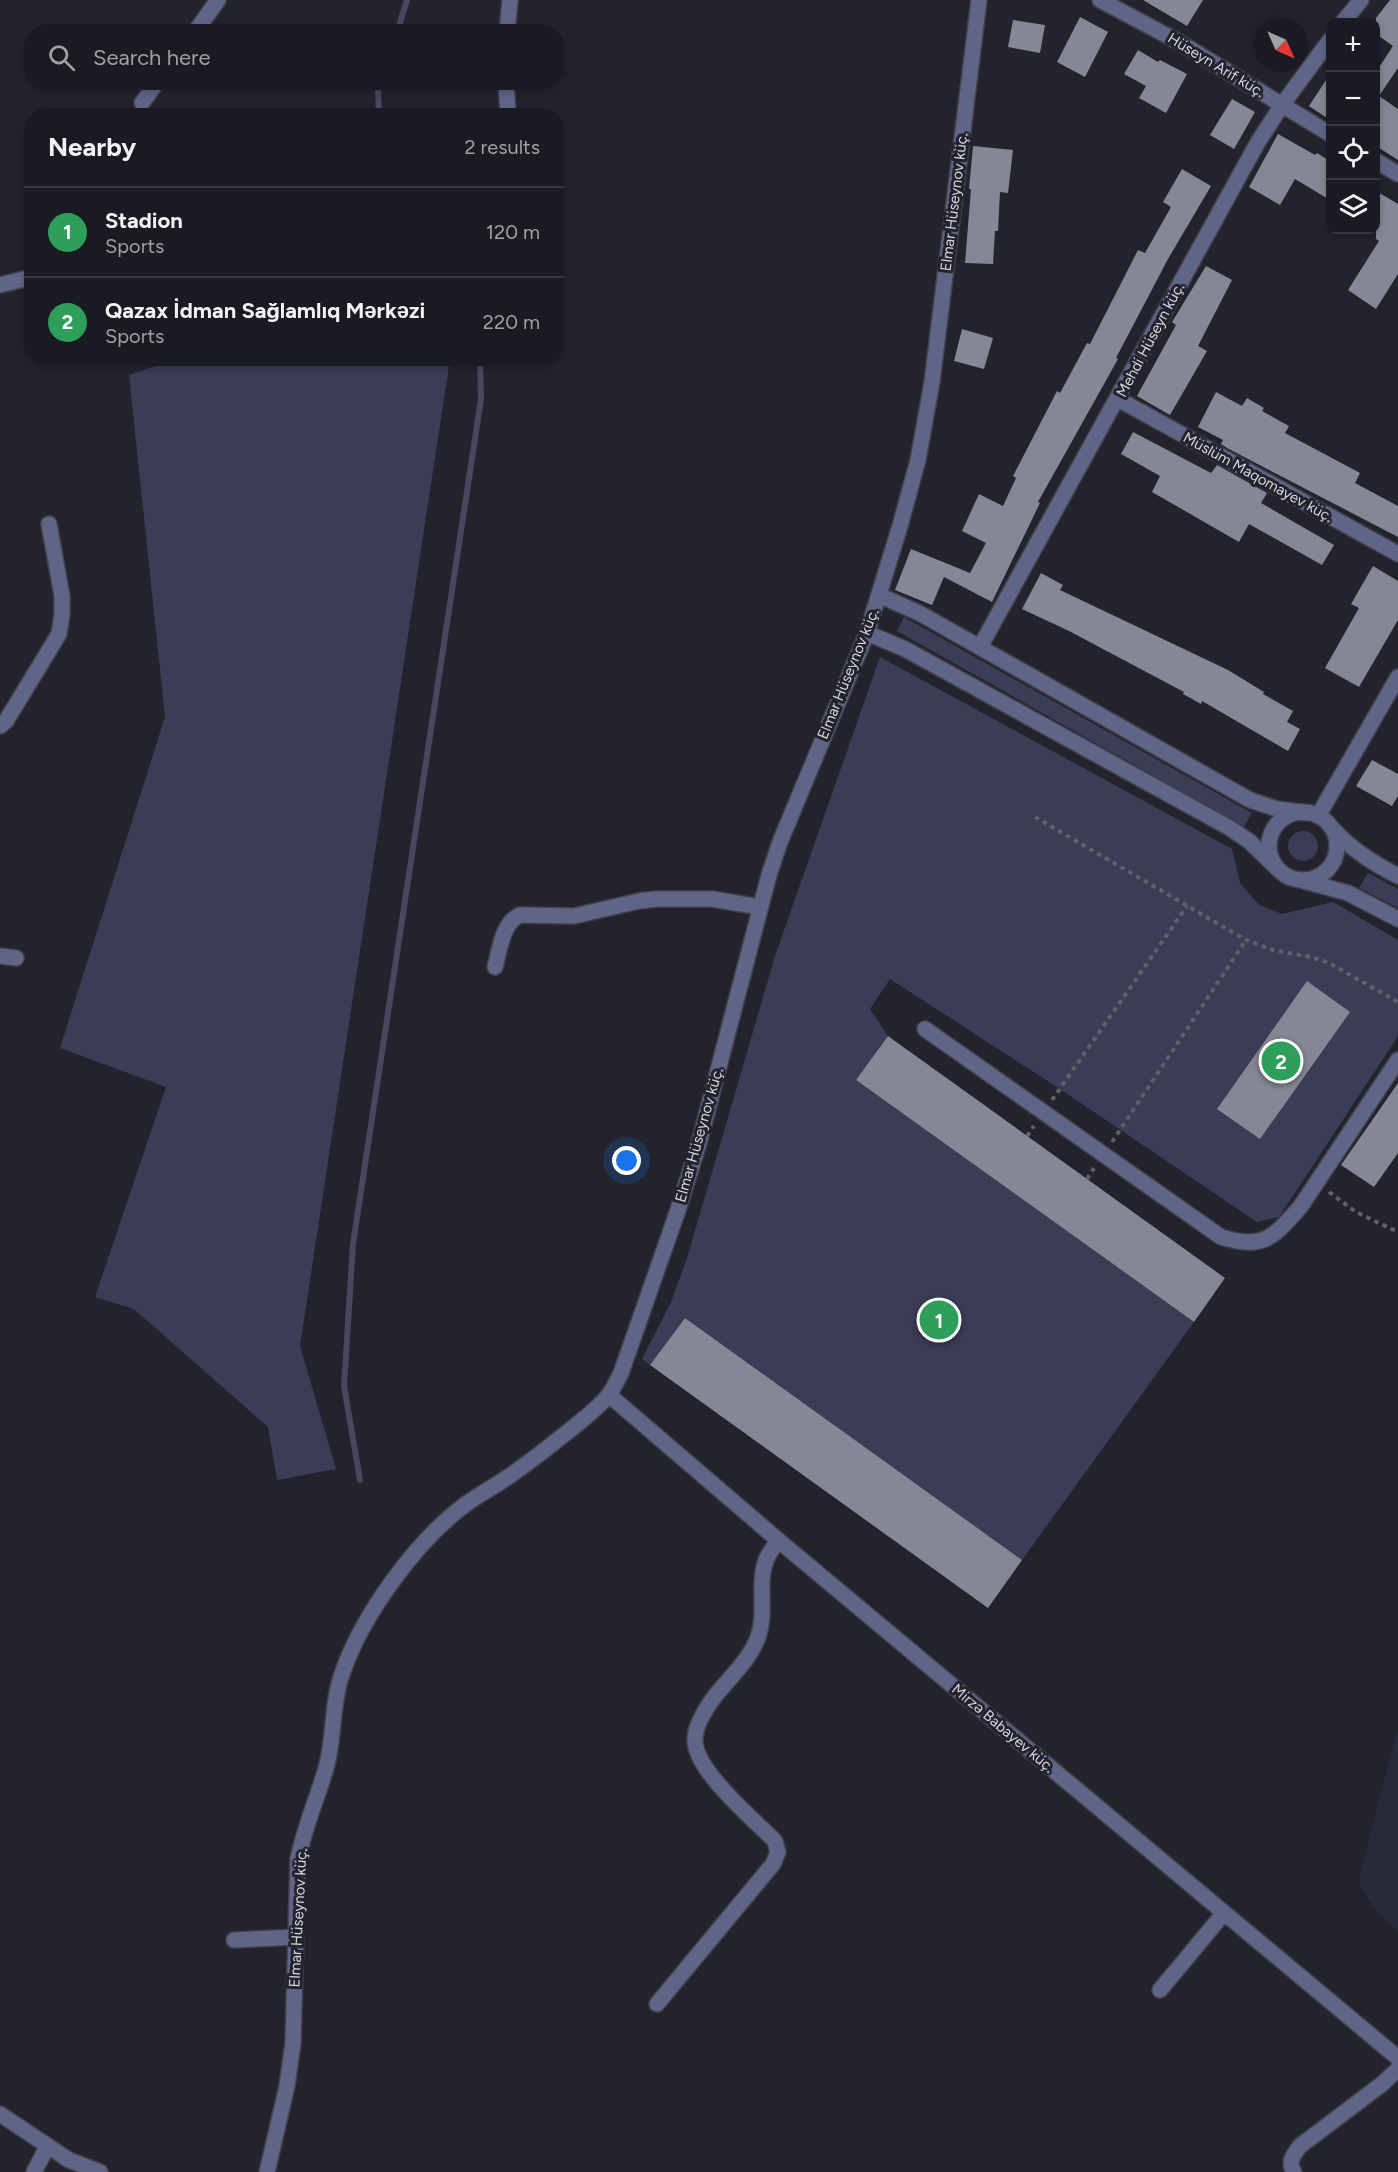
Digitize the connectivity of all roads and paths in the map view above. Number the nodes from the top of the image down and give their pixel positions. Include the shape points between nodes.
1 (218, 0) edge
2 (510, 0) edge
3 (980, 0) edge
4 (1100, 0) edge
5 (1360, 0) edge
6 (1347, 18) edge
7 (201, 24) edge
8 (508, 24) edge
9 (1326, 45) edge
10 (151, 90) edge
11 (506, 90) edge
12 (142, 103) dead end
13 (1282, 105) junction
14 (508, 108) edge
15 (1326, 132) edge
16 (1380, 163) edge
17 (1398, 174) edge
18 (24, 279) edge
19 (0, 285) edge
20 (1118, 399) junction
21 (50, 524) dead end
22 (1398, 554) edge
23 (879, 595) junction
24 (867, 633) junction
25 (980, 647) junction
26 (1398, 677) edge
27 (0, 726) edge
28 (1035, 817) dead end
29 (1318, 817) junction
30 (1279, 870) junction
31 (1398, 876) edge
32 (1298, 880) junction
33 (1187, 906) junction
34 (760, 907) junction
35 (1398, 919) edge
36 (1246, 940) junction
37 (0, 956) edge
38 (16, 958) dead end
39 (495, 967) dead end
40 (1398, 1002) edge
41 (925, 1029) dead end
42 (1398, 1060) edge
43 (1043, 1112) junction
44 (1027, 1136) dead end
45 (1103, 1154) junction
46 (1087, 1179) dead end
47 (1316, 1183) junction
48 (1398, 1232) edge
49 (609, 1395) junction
50 (778, 1540) junction
51 (1224, 1913) junction
52 (296, 1936) junction
53 (234, 1940) dead end
54 (1160, 1990) dead end
55 (657, 2004) dead end
56 (1398, 2058) edge
57 (1398, 2069) edge
58 (0, 2114) edge
59 (47, 2147) junction
60 (34, 2172) edge
61 (100, 2172) edge
62 (267, 2172) edge
63 (1294, 2172) edge

1 - 7 street
2 - 8 street
3 - 23 street, Elmar Hüseynov küç. via 932,382 918,460
4 - 13 street, Hüseyn Arif küç. via 1179,42
5 - 6 street
9 - 13 street, Mehdi Hüseyn küç.
10 - 12 street
11 - 14 street
13 - 15 street, Hüseyn Arif küç.
13 - 20 street, Mehdi Hüseyn küç. via 1236,181
16 - 17 street
18 - 19 street
20 - 22 street, Müslüm Maqomayev küç.
20 - 25 street, Mehdi Hüseyn küç.
21 - 27 street via 62,596 59,634
23 - 24 street, Elmar Hüseynov küç.
23 - 25 street
24 - 30 street via 905,649 1228,827
24 - 34 street, Elmar Hüseynov küç. via 780,842
25 - 29 street via 1250,800
26 - 29 street
28 - 33 path
29 - 30 street via 1298,813 1288,816 1272,831 1269,852
29 - 31 street via 1355,851
29 - 32 street via 1334,833 1335,856 1321,875
30 - 32 street
32 - 35 street via 1348,893
33 - 36 path
33 - 43 path
34 - 39 street via 712,899 656,899 574,916 520,915 507,925
34 - 49 street, Elmar Hüseynov küç. via 699,1143 621,1374
36 - 40 path via 1329,963
36 - 45 path
37 - 38 street
41 - 43 street
42 - 47 street
43 - 44 path
43 - 45 street
45 - 46 path
45 - 47 street via 1221,1237 1243,1244 1263,1241 1281,1228
47 - 48 path via 1356,1212
49 - 50 street, Mirzə Babayev küç.
49 - 52 street, Elmar Hüseynov küç. via 546,1449 431,1533 367,1622 342,1674 334,1704 327,1766 302,1837
50 - 51 street, Mirzə Babayev küç.
50 - 55 street via 766,1561 758,1638 748,1657 713,1698 702,1716 695,1740 698,1756 710,1774 775,1841 778,1852 773,1864
51 - 54 street
51 - 56 street, Mirzə Babayev küç.
52 - 53 street
52 - 62 street, Elmar Hüseynov küç. via 290,2064
57 - 63 street via 1300,2146 1292,2158
58 - 59 street
59 - 60 street
59 - 61 street

